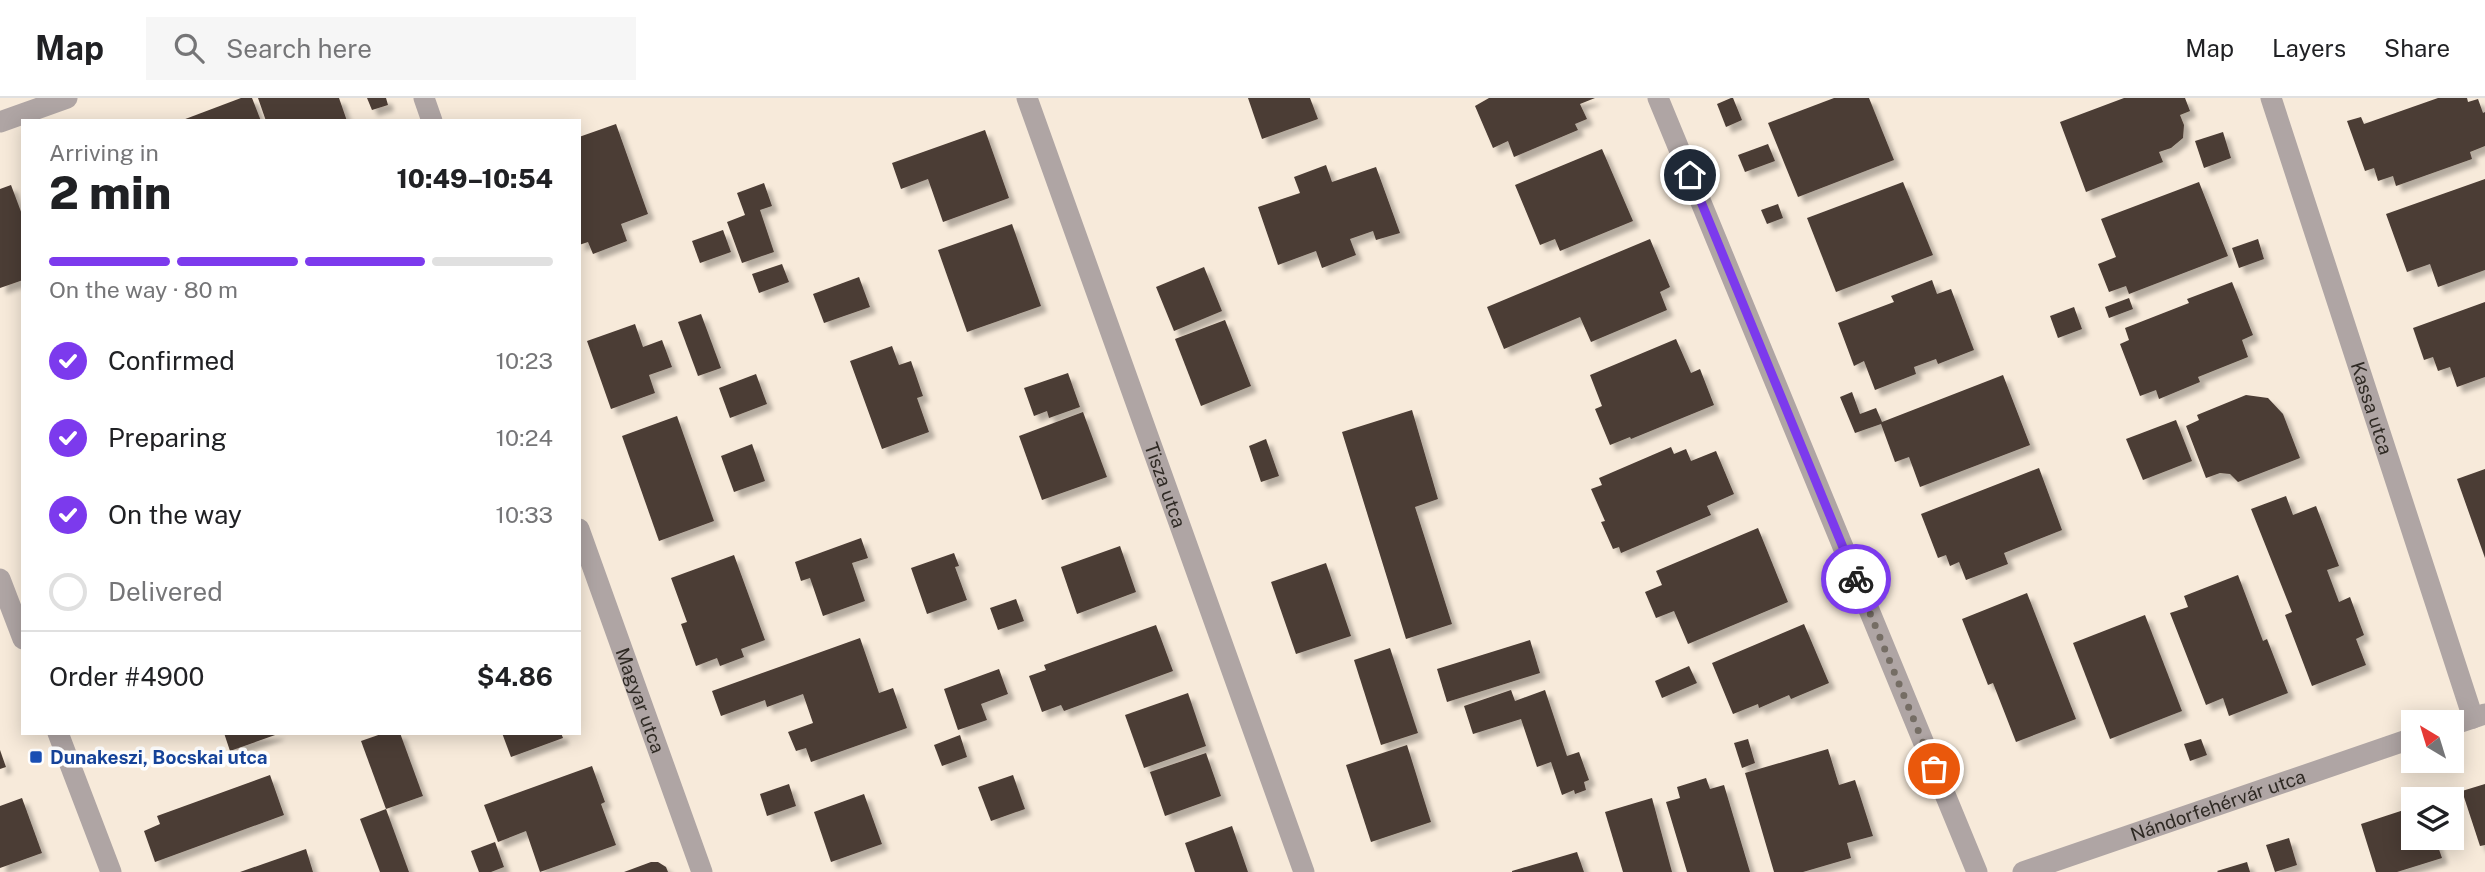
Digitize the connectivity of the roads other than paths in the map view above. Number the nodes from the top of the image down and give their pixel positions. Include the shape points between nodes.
1 (67, 98) edge
2 (424, 98) edge
3 (1027, 98) edge
4 (1658, 98) edge
5 (2271, 98) edge
6 (431, 119) edge
7 (0, 122) edge
8 (581, 535) edge
9 (0, 579) edge
10 (21, 634) edge
11 (2479, 716) edge
12 (59, 735) edge
13 (2401, 742) edge
14 (111, 872) edge
15 (702, 872) edge
16 (1304, 872) edge
17 (1977, 872) edge
18 (2023, 872) edge

1 - 7 street
2 - 6 street
3 - 16 street, Tisza utca
4 - 17 street
5 - 11 street, Kassa utca
8 - 15 street, Magyar utca
9 - 10 street
12 - 14 street
13 - 18 street, Nándorfehérvár utca

